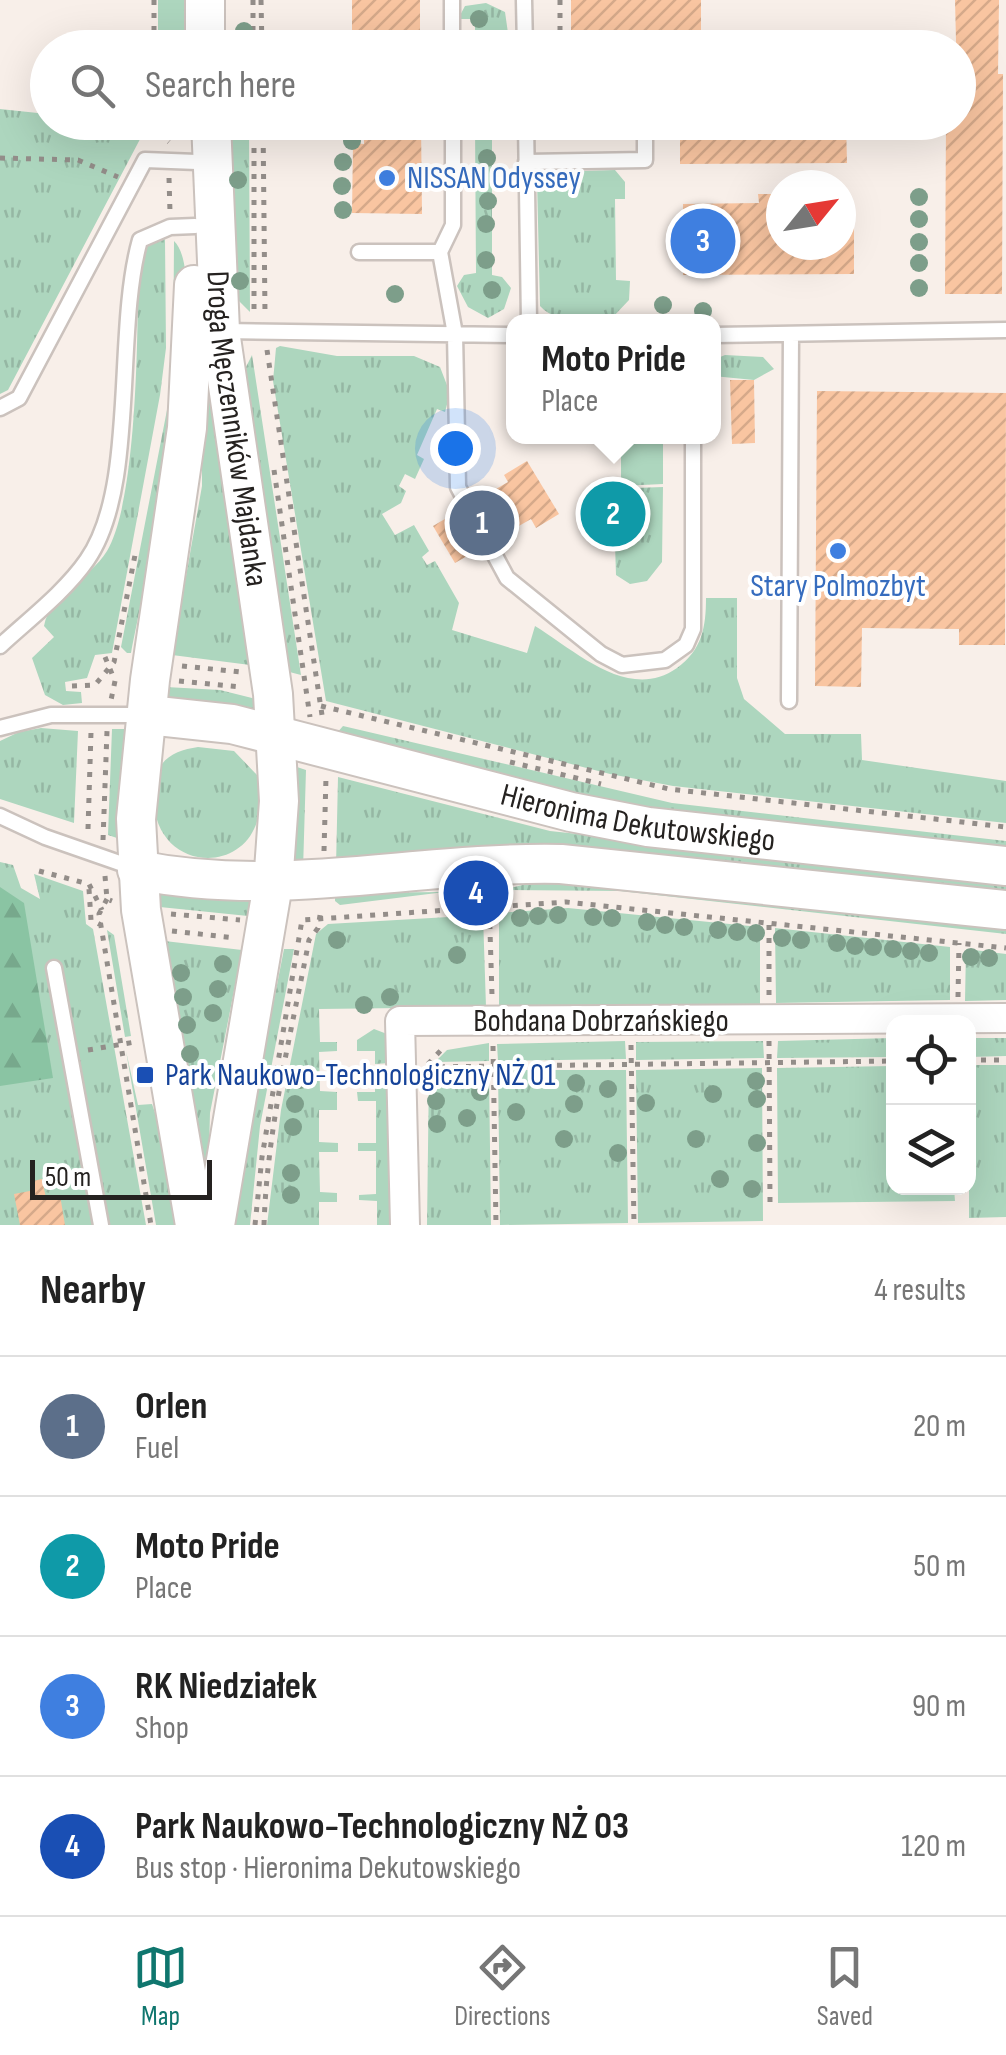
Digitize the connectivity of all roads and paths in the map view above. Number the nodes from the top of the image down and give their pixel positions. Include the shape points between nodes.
1 (154, 0) edge
2 (206, 0) edge
3 (253, 0) edge
4 (262, 0) edge
5 (452, 0) edge
6 (524, 0) edge
7 (560, 0) edge
8 (154, 30) edge
9 (205, 30) edge
10 (253, 30) edge
11 (262, 30) edge
12 (452, 30) edge
13 (525, 30) edge
14 (560, 30) edge
15 (199, 140) edge
16 (213, 140) edge
17 (252, 140) edge
18 (260, 140) edge
19 (452, 140) edge
20 (526, 140) edge
21 (645, 140) edge
22 (0, 158) edge
23 (197, 162) junction
24 (526, 162) junction
25 (130, 182) junction
26 (195, 226) junction
27 (359, 252) dead end
28 (440, 252) junction
29 (528, 314) edge
30 (1006, 330) edge
31 (455, 334) junction
32 (791, 334) junction
33 (721, 335) edge
34 (506, 336) edge
35 (233, 338) junction
36 (0, 408) edge
37 (693, 444) edge
38 (271, 453) dead end
39 (136, 546) dead end
40 (0, 646) edge
41 (105, 657) dead end
42 (114, 662) junction
43 (107, 670) junction
44 (316, 684) junction
45 (141, 685) junction
46 (284, 685) junction
47 (72, 686) dead end
48 (789, 700) dead end
49 (310, 704) junction
50 (320, 706) junction
51 (108, 714) junction
52 (340, 720) dead end
53 (0, 728) edge
54 (91, 730) dead end
55 (309, 745) junction
56 (454, 748) dead end
57 (492, 758) dead end
58 (607, 786) dead end
59 (644, 793) dead end
60 (0, 816) edge
61 (88, 829) dead end
62 (1006, 830) edge
63 (120, 863) junction
64 (1006, 866) edge
65 (39, 871) dead end
66 (89, 884) junction
67 (596, 895) dead end
68 (488, 898) junction
69 (286, 902) junction
70 (490, 907) junction
71 (102, 909) junction
72 (1006, 910) edge
73 (769, 913) dead end
74 (129, 915) junction
75 (318, 920) junction
76 (769, 921) junction
77 (854, 922) dead end
78 (101, 925) junction
79 (959, 939) junction
80 (1006, 940) edge
81 (1006, 948) edge
82 (54, 968) dead end
83 (958, 1015) edge
84 (1006, 1018) edge
85 (976, 1019) edge
86 (886, 1020) edge
87 (493, 1022) junction
88 (769, 1022) junction
89 (630, 1037) dead end
90 (452, 1042) dead end
91 (120, 1045) junction
92 (80, 1052) dead end
93 (976, 1060) edge
94 (1006, 1060) edge
95 (886, 1061) edge
96 (769, 1062) junction
97 (632, 1065) junction
98 (494, 1066) junction
99 (416, 1070) junction
100 (964, 1195) edge
101 (964, 1201) dead end
102 (770, 1203) dead end
103 (101, 1225) edge
104 (151, 1225) edge
105 (195, 1225) edge
106 (215, 1225) edge
107 (255, 1225) edge
108 (264, 1225) edge
109 (405, 1225) edge
110 (496, 1225) edge
111 (634, 1225) edge

1 - 8 path
2 - 9 street
3 - 10 path
4 - 11 path
5 - 12 lane
6 - 13 lane
7 - 14 path
15 - 23 street, Droga Męczenników Majdanka
16 - 35 street, Droga Męczenników Majdanka
17 - 35 path
18 - 35 path
19 - 28 lane via 453,226
20 - 24 lane
21 - 24 lane via 645,160
22 - 25 path via 78,160
23 - 25 lane via 145,160
23 - 26 street, Droga Męczenników Majdanka
24 - 29 lane
25 - 36 lane via 19,398
26 - 35 street, Droga Męczenników Majdanka
26 - 40 lane via 170,227 140,240 129,280 114,500 87,560
27 - 28 lane
28 - 31 lane
30 - 32 lane
31 - 34 lane
31 - 35 lane
31 - 37 lane via 458,487 507,578 622,665 665,660 686,646 693,628
32 - 33 lane
32 - 48 lane
35 - 44 path
35 - 45 street, Droga Męczenników Majdanka
35 - 46 street, Droga Męczenników Majdanka
38 - 46 path
39 - 42 path
41 - 43 path
42 - 43 path
42 - 45 path
43 - 45 path
43 - 47 path via 95,685
44 - 46 path
44 - 50 path
45 - 46 path
45 - 46 path via 222,668
45 - 51 lane
45 - 51 path
45 - 55 street, Hieronima Dekutowskiego via 189,717
45 - 63 street, Droga Męczenników Majdanka via 137,784
46 - 49 path
46 - 49 path
46 - 55 street, Droga Męczenników Majdanka
49 - 50 path
49 - 55 path
50 - 55 path
50 - 62 path via 669,790
51 - 53 lane via 51,715
51 - 63 path via 102,776
52 - 56 path
54 - 61 path
55 - 64 street, Hieronima Dekutowskiego via 648,827
55 - 69 path
55 - 69 street, Droga Męczenników Majdanka via 278,839
57 - 58 path
59 - 62 path
60 - 63 lane
63 - 69 street, Hieronima Dekutowskiego
63 - 74 street, Droga Męczenników Majdanka
63 - 74 path
65 - 66 path
66 - 71 path
66 - 78 path via 91,920
67 - 68 path
68 - 70 path
68 - 75 path via 320,910
69 - 72 street, Hieronima Dekutowskiego via 492,863 561,864
69 - 74 path
69 - 74 path
69 - 75 path
69 - 106 street, Droga Męczenników Majdanka
69 - 107 path
70 - 75 path
70 - 76 path via 566,902
70 - 87 path
71 - 74 path
71 - 74 path
71 - 78 path
73 - 76 path
74 - 105 street, Droga Męczenników Majdanka
75 - 108 path via 277,1110
76 - 79 path
76 - 88 path
77 - 79 path
78 - 91 path
79 - 80 path
79 - 81 path
79 - 83 path
82 - 103 lane
84 - 85 street, Bohdana Dobrzańskiego
86 - 88 street, Bohdana Dobrzańskiego
87 - 88 street, Bohdana Dobrzańskiego
87 - 98 path
87 - 99 street, Bohdana Dobrzańskiego via 400,1021
88 - 96 path
89 - 97 path
90 - 99 path
91 - 92 path
91 - 104 path
93 - 94 path
95 - 96 path
96 - 97 path
96 - 102 path
97 - 98 path
97 - 111 path
98 - 99 path
98 - 110 path
99 - 109 street, Bohdana Dobrzańskiego
100 - 101 path

